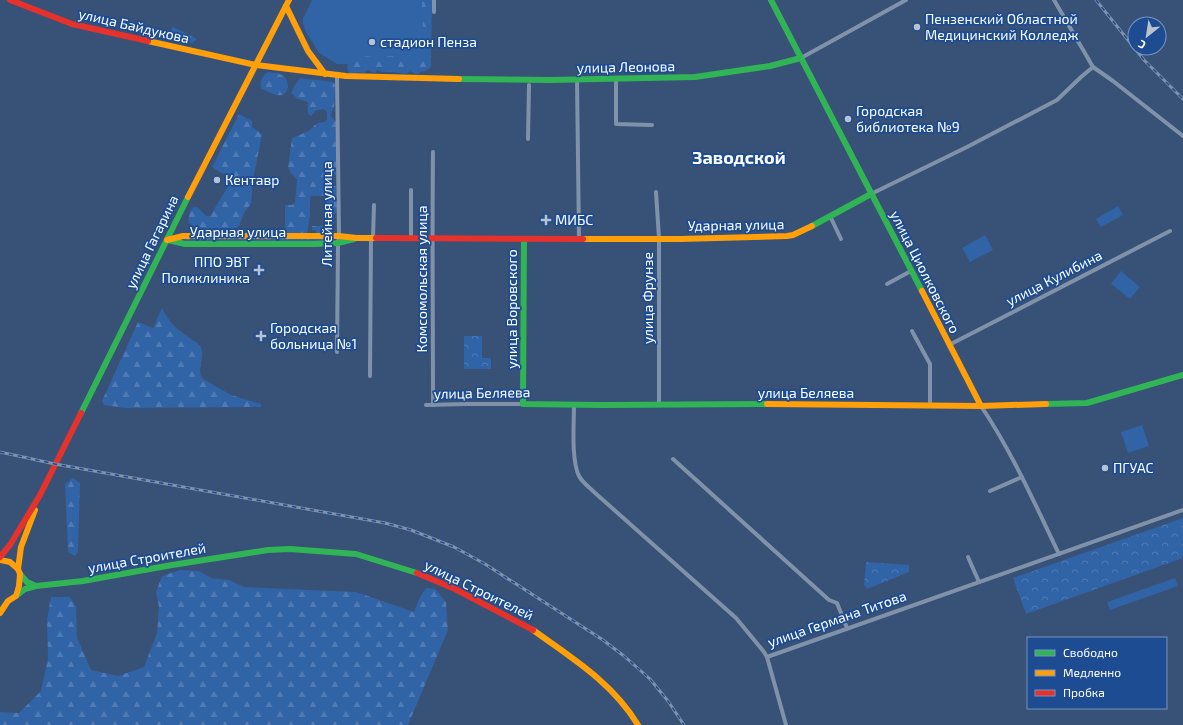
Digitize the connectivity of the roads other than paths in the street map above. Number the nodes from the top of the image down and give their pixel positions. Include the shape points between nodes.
1 (10, 0) edge
2 (289, 0) edge
3 (434, 0) edge
4 (771, 0) edge
5 (906, 0) edge
6 (1054, 0) edge
7 (286, 6) junction
8 (434, 12) dead end
9 (801, 58) junction
10 (256, 65) junction
11 (1093, 67) junction
12 (327, 75) junction
13 (337, 76) junction
14 (577, 79) junction
15 (616, 79) junction
16 (530, 85) dead end
17 (652, 124) dead end
18 (1183, 136) edge
19 (528, 138) dead end
20 (432, 152) dead end
21 (411, 190) dead end
22 (656, 192) dead end
23 (872, 194) junction
24 (374, 205) dead end
25 (830, 216) junction
26 (1170, 231) dead end
27 (339, 236) junction
28 (357, 238) junction
29 (372, 238) junction
30 (411, 238) junction
31 (432, 238) junction
32 (524, 238) junction
33 (659, 238) junction
34 (579, 239) junction
35 (841, 239) dead end
36 (167, 240) junction
37 (179, 240) junction
38 (338, 243) junction
39 (911, 271) junction
40 (887, 284) dead end
41 (912, 331) dead end
42 (949, 345) junction
43 (337, 352) dead end
44 (1183, 375) edge
45 (370, 376) dead end
46 (523, 404) junction
47 (574, 404) junction
48 (659, 404) junction
49 (426, 405) dead end
50 (434, 405) junction
51 (930, 405) junction
52 (981, 406) junction
53 (673, 459) dead end
54 (1022, 477) junction
55 (990, 491) dead end
56 (40, 495) junction
57 (1183, 510) edge
58 (1059, 554) junction
59 (968, 557) dead end
60 (0, 558) edge
61 (19, 571) junction
62 (979, 582) junction
63 (36, 586) junction
64 (16, 596) junction
65 (0, 602) edge
66 (8, 602) junction
67 (0, 613) edge
68 (847, 628) junction
69 (767, 657) junction
70 (638, 725) edge
71 (786, 725) edge

1 - 10 main road, улица Байдукова via 72,24
2 - 7 main road, улица Гагарина
3 - 8 street
4 - 9 main road, улица Циолковского
5 - 9 street, улица Леонова
6 - 11 street
7 - 10 main road, улица Гагарина
7 - 12 main road via 308,51
9 - 15 main road, улица Леонова via 770,66 696,77
9 - 23 main road, улица Циолковского
10 - 12 main road, улица Байдукова
10 - 36 main road, улица Гагарина
11 - 18 street
11 - 23 street, Ударная улица via 1057,100
12 - 13 main road, улица Леонова
13 - 14 main road, улица Леонова
13 - 27 street, Литейная улица
14 - 15 main road, улица Леонова
14 - 34 street
15 - 17 street via 616,124
16 - 19 street
20 - 31 street, Комсомольская улица
21 - 30 street
22 - 33 street, улица Фрунзе
23 - 25 main road, Ударная улица
23 - 39 main road, улица Циолковского
24 - 29 street
25 - 33 main road, Ударная улица via 787,236
25 - 35 street
26 - 42 street, улица Кулибина
27 - 28 main road, Ударная улица
27 - 37 main road, Ударная улица via 183,236
27 - 38 street, Литейная улица
28 - 29 main road, Ударная улица
28 - 38 main road, Ударная улица
29 - 30 main road, Ударная улица
29 - 45 street
30 - 31 main road, Ударная улица
31 - 32 main road, Ударная улица
31 - 50 street, Комсомольская улица
32 - 34 main road, Ударная улица
32 - 46 main road, улица Воровского
33 - 34 main road, Ударная улица
33 - 48 street, улица Фрунзе
36 - 37 main road, Ударная улица
36 - 56 main road, улица Гагарина
37 - 38 main road, Ударная улица via 185,244
38 - 43 street, Литейная улица
39 - 40 street
39 - 42 main road, улица Циолковского
41 - 51 street via 930,364
42 - 52 main road, улица Циолковского
44 - 52 main road, улица Беляева via 1087,403
46 - 47 main road, улица Беляева
46 - 50 street, улица Беляева
47 - 48 main road, улица Беляева
47 - 69 street, улица Германа Титова via 575,462 579,476 736,618
48 - 51 main road, улица Беляева
49 - 50 street, улица Беляева
51 - 52 main road, улица Беляева
52 - 54 street, улица Циолковского
53 - 68 street via 829,600 837,603
54 - 55 street
54 - 58 street, улица Циолковского
56 - 60 main road
56 - 61 main road via 21,547
57 - 58 street, улица Германа Титова
58 - 62 street, улица Германа Титова
59 - 62 street
60 - 61 main road via 12,563
61 - 63 main road via 27,582
61 - 64 main road
62 - 68 street, улица Германа Титова
63 - 64 main road, улица Строителей via 25,589
63 - 70 main road, улица Строителей via 83,581 268,550 356,554 422,575 455,589 531,629 608,686 629,710
64 - 66 main road, улица Строителей
65 - 66 main road
66 - 67 main road, улица Строителей
68 - 69 street, улица Германа Титова
69 - 71 street

